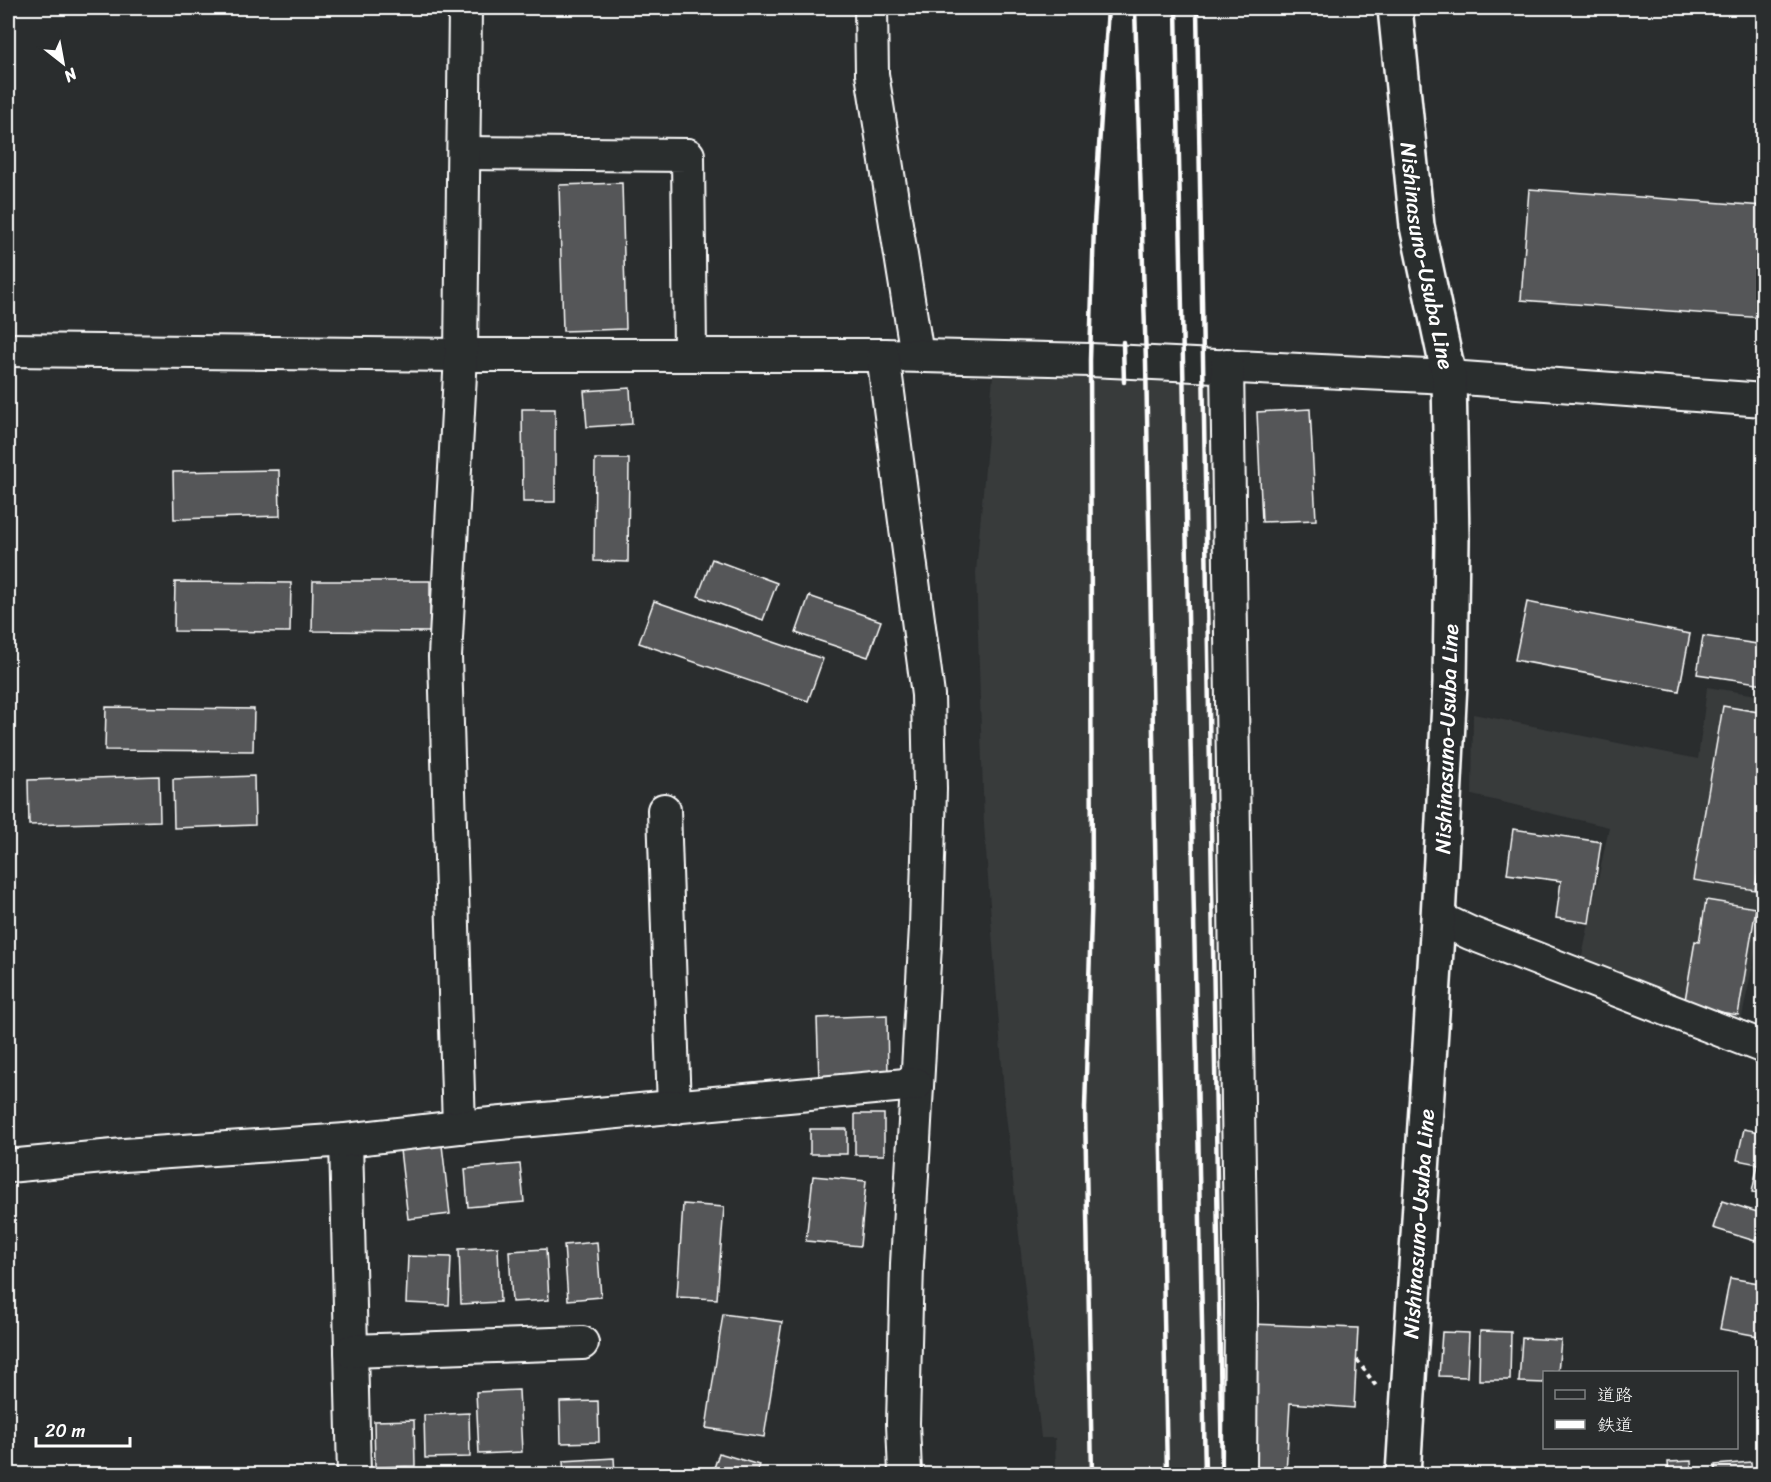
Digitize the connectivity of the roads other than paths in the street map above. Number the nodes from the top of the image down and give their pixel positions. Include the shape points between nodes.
1 (465, 8) edge
2 (871, 8) edge
3 (1395, 8) edge
4 (464, 153) junction
5 (8, 350) edge
6 (690, 354) junction
7 (461, 355) junction
8 (883, 355) junction
9 (917, 355) junction
10 (1227, 365) junction
11 (1449, 377) junction
12 (1764, 400) edge
13 (664, 810) dead end
14 (1438, 918) junction
15 (1764, 1047) edge
16 (916, 1084) junction
17 (674, 1108) junction
18 (459, 1127) junction
19 (346, 1140) junction
20 (8, 1166) edge
21 (582, 1343) dead end
22 (351, 1351) junction
23 (354, 1474) edge
24 (904, 1474) edge
25 (1240, 1474) edge
26 (1403, 1474) edge

1 - 4 street
2 - 9 street via 872,74
3 - 11 main road, Nishinasuno-Usuba Line via 1417,226
4 - 6 street via 688,155
4 - 7 street
5 - 7 street
6 - 7 street
6 - 8 street
7 - 18 street via 445,657
8 - 9 street
8 - 16 street via 928,695 930,789
9 - 10 street
10 - 11 street
10 - 25 street
11 - 12 street
11 - 14 main road, Nishinasuno-Usuba Line via 1450,683
13 - 17 street
14 - 15 street
14 - 26 main road, Nishinasuno-Usuba Line
16 - 17 street
16 - 24 street via 907,1264
17 - 18 street
18 - 19 street
19 - 20 street
19 - 22 street
21 - 22 street
22 - 23 street

